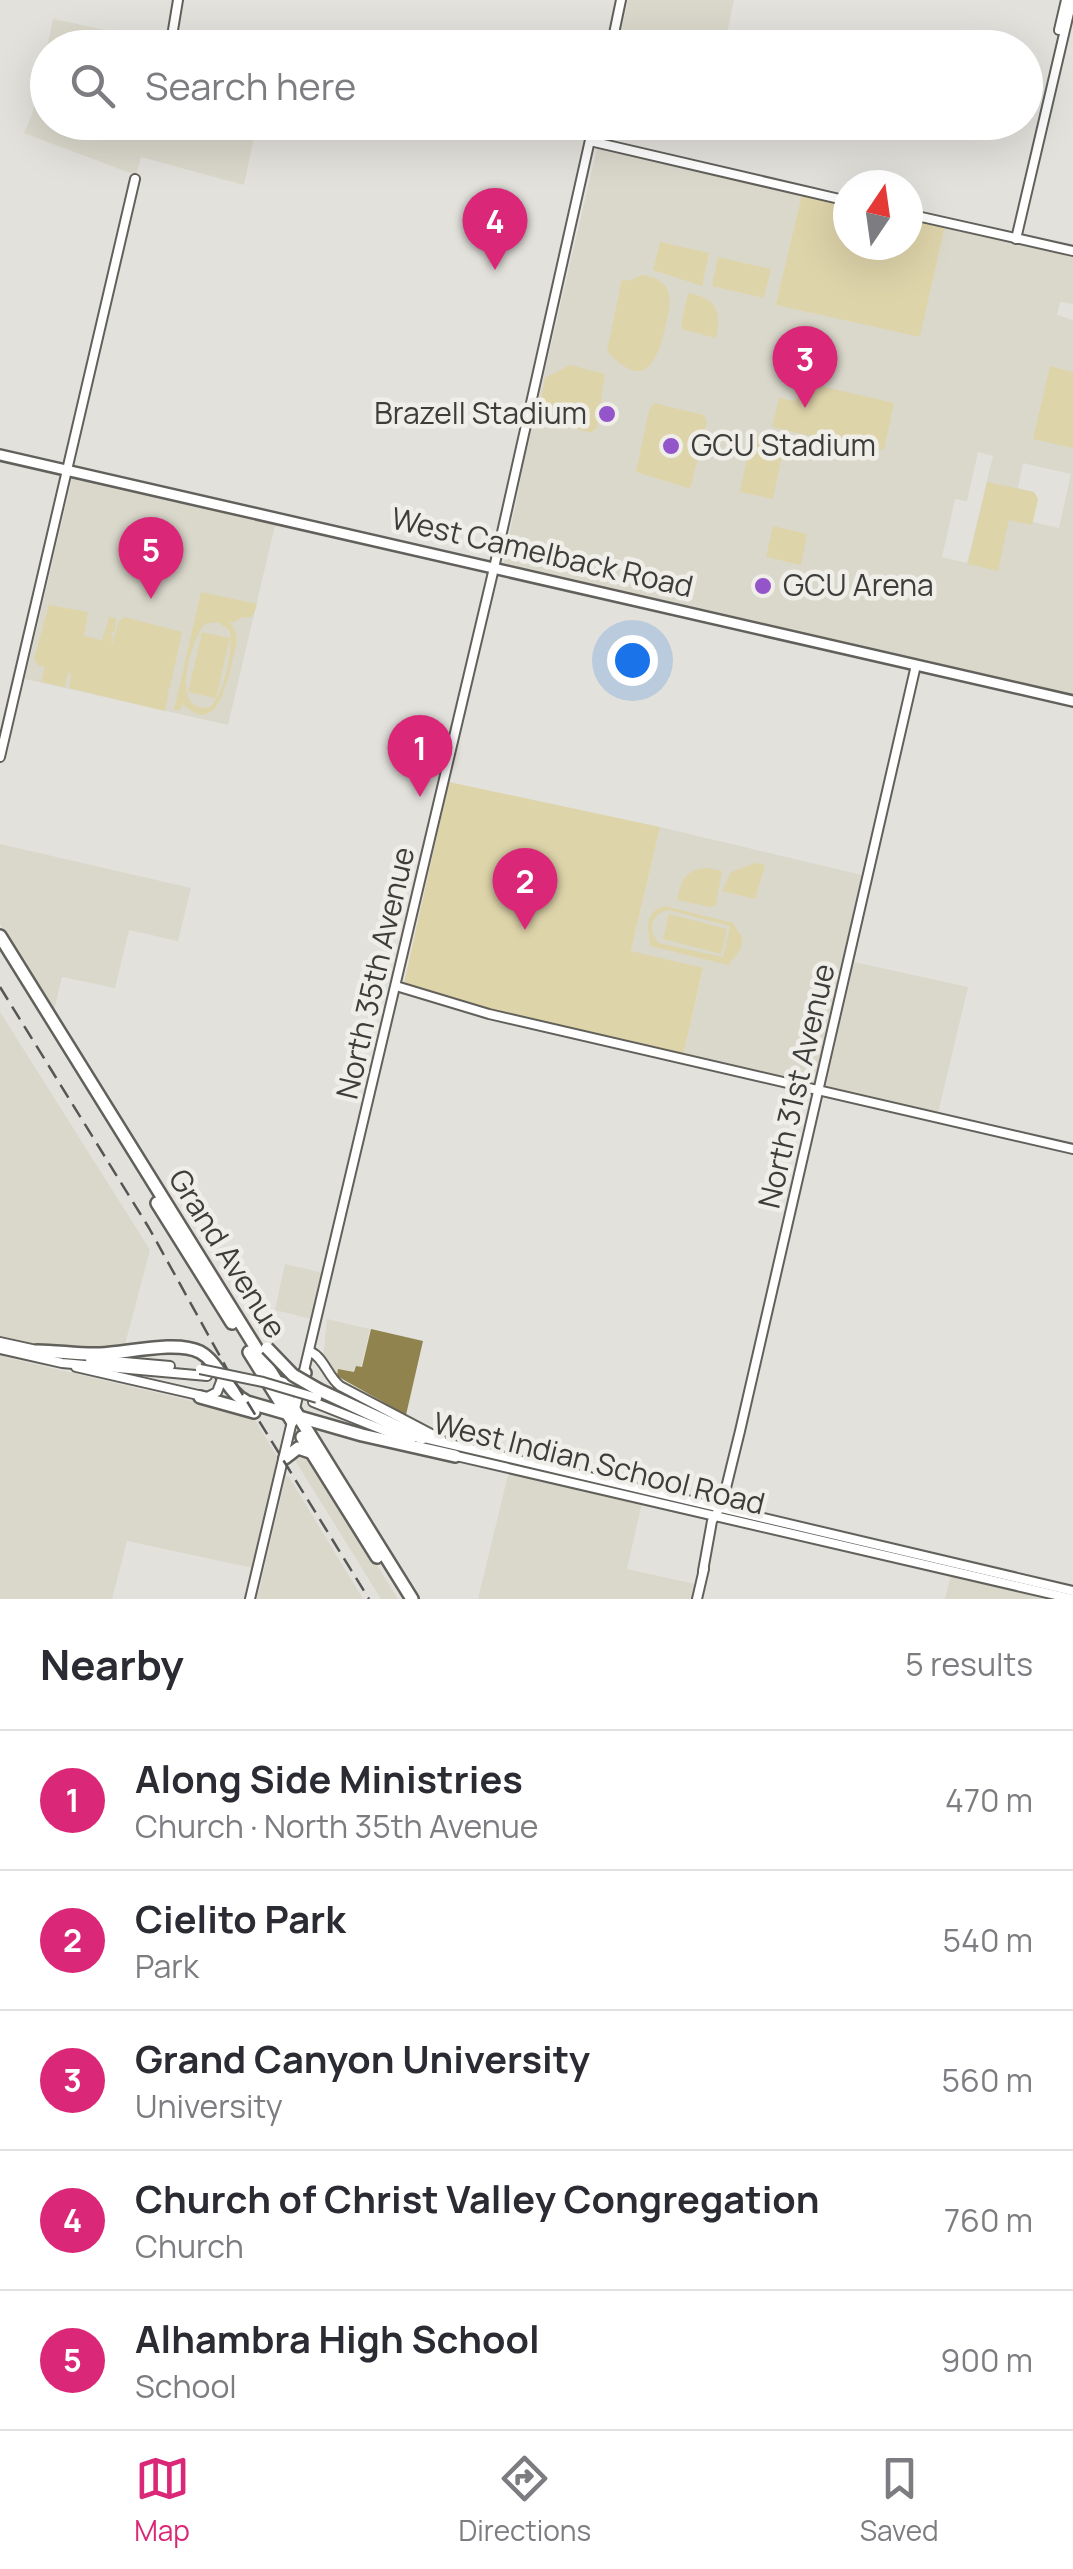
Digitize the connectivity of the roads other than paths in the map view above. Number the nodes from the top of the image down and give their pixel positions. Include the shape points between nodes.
1 (178, 0) edge
2 (622, 0) edge
3 (1069, 0) edge
4 (173, 30) edge
5 (614, 30) edge
6 (1043, 110) edge
7 (590, 140) joint
8 (1036, 140) edge
9 (135, 178) dead end
10 (833, 197) edge
11 (923, 217) edge
12 (1014, 238) junction
13 (1073, 251) edge
14 (0, 454) edge
15 (68, 471) junction
16 (494, 568) junction
17 (916, 665) junction
18 (1073, 700) edge
19 (0, 757) edge
20 (0, 936) edge
21 (0, 950) edge
22 (396, 986) junction
23 (49, 1022) junction
24 (818, 1090) junction
25 (1073, 1149) edge
26 (191, 1249) junction
27 (208, 1270) junction
28 (245, 1337) junction
29 (0, 1346) edge
30 (38, 1350) junction
31 (311, 1352) junction
32 (62, 1363) junction
33 (203, 1373) junction
34 (305, 1373) junction
35 (221, 1374) junction
36 (273, 1381) junction
37 (200, 1397) junction
38 (316, 1397) junction
39 (257, 1406) junction
40 (301, 1420) junction
41 (422, 1438) joint
42 (456, 1452) junction
43 (314, 1456) junction
44 (285, 1458) junction
45 (718, 1513) junction
46 (378, 1551) junction
47 (1073, 1591) edge
48 (250, 1599) edge
49 (402, 1599) edge
50 (412, 1599) edge
51 (697, 1599) edge
52 (1073, 1599) edge

1 - 4 main road
2 - 5 main road
3 - 6 main road
7 - 10 main road
7 - 16 main road, North 35th Avenue
8 - 12 main road
9 - 15 main road
11 - 12 main road
12 - 13 main road
14 - 15 main road, West Camelback Road
15 - 16 main road, West Camelback Road
15 - 19 main road
16 - 17 main road, West Camelback Road
16 - 22 main road, North 35th Avenue
17 - 18 main road, West Camelback Road
17 - 24 main road, North 31st Avenue
20 - 23 highway, Grand Avenue
21 - 23 highway, Grand Avenue
22 - 24 main road
22 - 31 main road, North 35th Avenue
23 - 26 highway, Grand Avenue
24 - 25 main road
24 - 45 main road, North 31st Avenue
26 - 27 highway, Grand Avenue
26 - 28 highway, Grand Avenue
27 - 28 highway, Grand Avenue
27 - 38 highway, bridge via 266,1348
28 - 36 highway, Grand Avenue
29 - 30 main road, West Indian School Road
29 - 32 main road, West Indian School Road
30 - 33 main road, West Indian School Road
30 - 35 highway via 187,1348 206,1356
31 - 34 main road, North 35th Avenue
31 - 42 main road via 340,1386
32 - 33 main road, West Indian School Road
32 - 37 main road
33 - 38 main road, West Indian School Road, bridge
34 - 36 highway via 293,1385
34 - 40 main road, North 35th Avenue
35 - 37 main road via 217,1392
35 - 39 highway via 235,1395
36 - 39 highway via 270,1397
36 - 40 highway, Grand Avenue
37 - 40 highway
38 - 41 highway
38 - 42 main road, West Indian School Road
39 - 40 highway
40 - 42 highway
40 - 43 highway, Grand Avenue
40 - 44 main road, North 35th Avenue
40 - 46 highway, Grand Avenue
41 - 42 main road, West Indian School Road
42 - 45 main road, West Indian School Road
43 - 44 highway via 301,1448
43 - 46 highway, Grand Avenue
44 - 48 main road, North 35th Avenue
45 - 47 main road, West Indian School Road
45 - 51 main road, North 31st Avenue
45 - 52 main road, West Indian School Road
46 - 49 highway, Grand Avenue
46 - 50 highway, Grand Avenue

